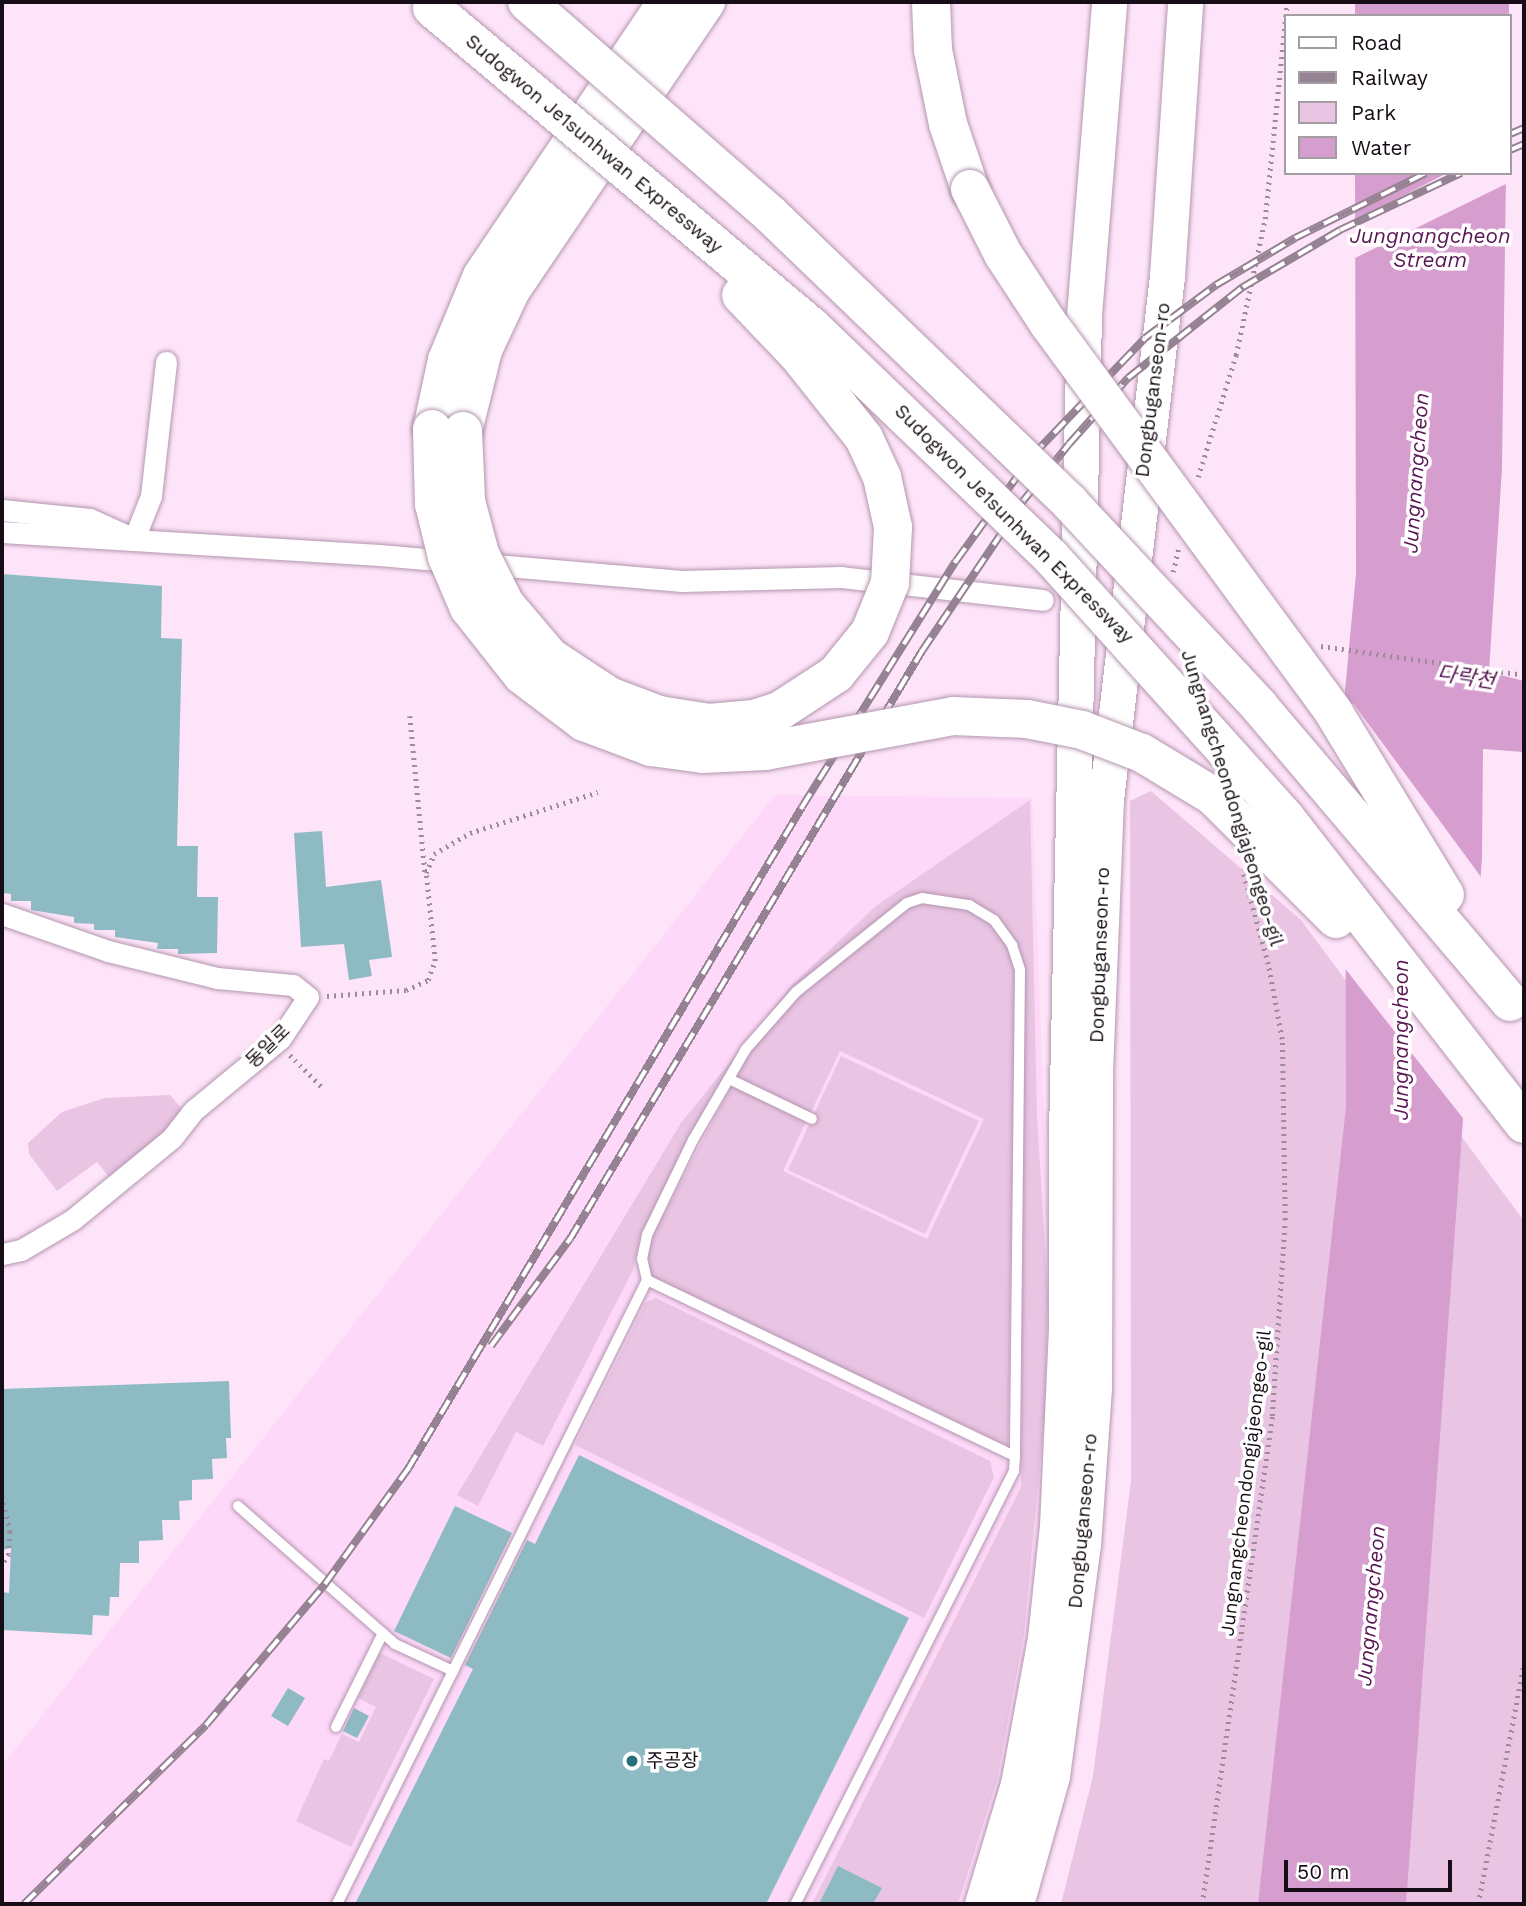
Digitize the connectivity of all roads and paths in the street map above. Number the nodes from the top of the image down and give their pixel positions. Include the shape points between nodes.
1 (527, 2) edge
2 (667, 2) edge
3 (706, 2) edge
4 (931, 2) edge
5 (1109, 2) edge
6 (1185, 2) edge
7 (428, 5) edge
8 (1284, 23) edge
9 (166, 362) dead end
10 (448, 430) junction
11 (1194, 492) dead end
12 (2, 510) edge
13 (2, 532) edge
14 (134, 539) junction
15 (1180, 545) dead end
16 (1171, 583) dead end
17 (1042, 600) dead end
18 (1306, 644) dead end
19 (1524, 675) edge
20 (410, 716) dead end
21 (598, 792) dead end
22 (1239, 860) dead end
23 (426, 873) junction
24 (2, 914) edge
25 (308, 997) junction
26 (1517, 1010) edge
27 (280, 1040) junction
28 (729, 1079) junction
29 (322, 1087) dead end
30 (812, 1119) dead end
31 (1524, 1124) edge
32 (2, 1254) edge
33 (647, 1280) junction
34 (1015, 1456) junction
35 (2, 1496) edge
36 (238, 1506) dead end
37 (2, 1565) edge
38 (383, 1633) junction
39 (1524, 1663) edge
40 (453, 1671) junction
41 (336, 1727) dead end
42 (337, 1904) edge
43 (795, 1904) edge
44 (982, 1904) edge
45 (1016, 1904) edge
46 (1202, 1904) edge
47 (1478, 1904) edge

1 - 26 highway, bridge via 761,205 1070,503 1259,706
2 - 10 highway via 482,276 447,360
3 - 10 highway via 511,290
4 - 26 highway, bridge via 933,50 948,124 970,189 1003,254 1048,323 1334,713
5 - 44 highway, Dongbuganseon-ro via 1084,315 1065,1350 1057,1526 1045,1638 1018,1784
6 - 45 highway, Dongbuganseon-ro via 1167,276 1106,800 1095,1072 1094,1388 1083,1545 1052,1776
7 - 10 highway, bridge via 755,308 853,423 877,466 891,512 893,564 879,618 831,680 769,715 695,722 624,703 550,657 505,604 473,535 464,481
7 - 31 highway, Sudogwon Je1sunhwan Expressway, bridge via 811,326 959,463 1262,789
8 - 11 path via 1265,219 1236,355
9 - 14 street via 150,496
10 - 31 highway, bridge via 434,504 460,590 508,661 572,714 632,742 690,754 765,751 886,726 973,716 1063,726 1127,746 1195,783 1256,835
12 - 14 street via 90,519
13 - 14 street
14 - 17 street via 682,581 841,577
15 - 16 path
18 - 19 path
20 - 23 path
21 - 23 path via 470,833 433,854
22 - 46 path, Jungnangcheondongjajeongeo-gil via 1268,964 1282,1039 1285,1220 1272,1416
23 - 25 path via 435,961 428,980 406,990
24 - 25 street via 96,947 205,975 293,985
25 - 27 street, 동일로
27 - 29 path via 296,1065
27 - 32 street, 동일로 via 72,1220 21,1250
28 - 30 lane
28 - 33 lane via 647,1236 642,1259
28 - 34 lane via 746,1049 796,992 907,903 944,899 969,905 994,920 1012,945 1020,970
33 - 34 lane
33 - 40 lane
34 - 43 lane via 1014,1471
35 - 37 path via 10,1532 9,1554
36 - 38 lane
38 - 40 lane
38 - 41 lane
39 - 47 path
40 - 42 lane

